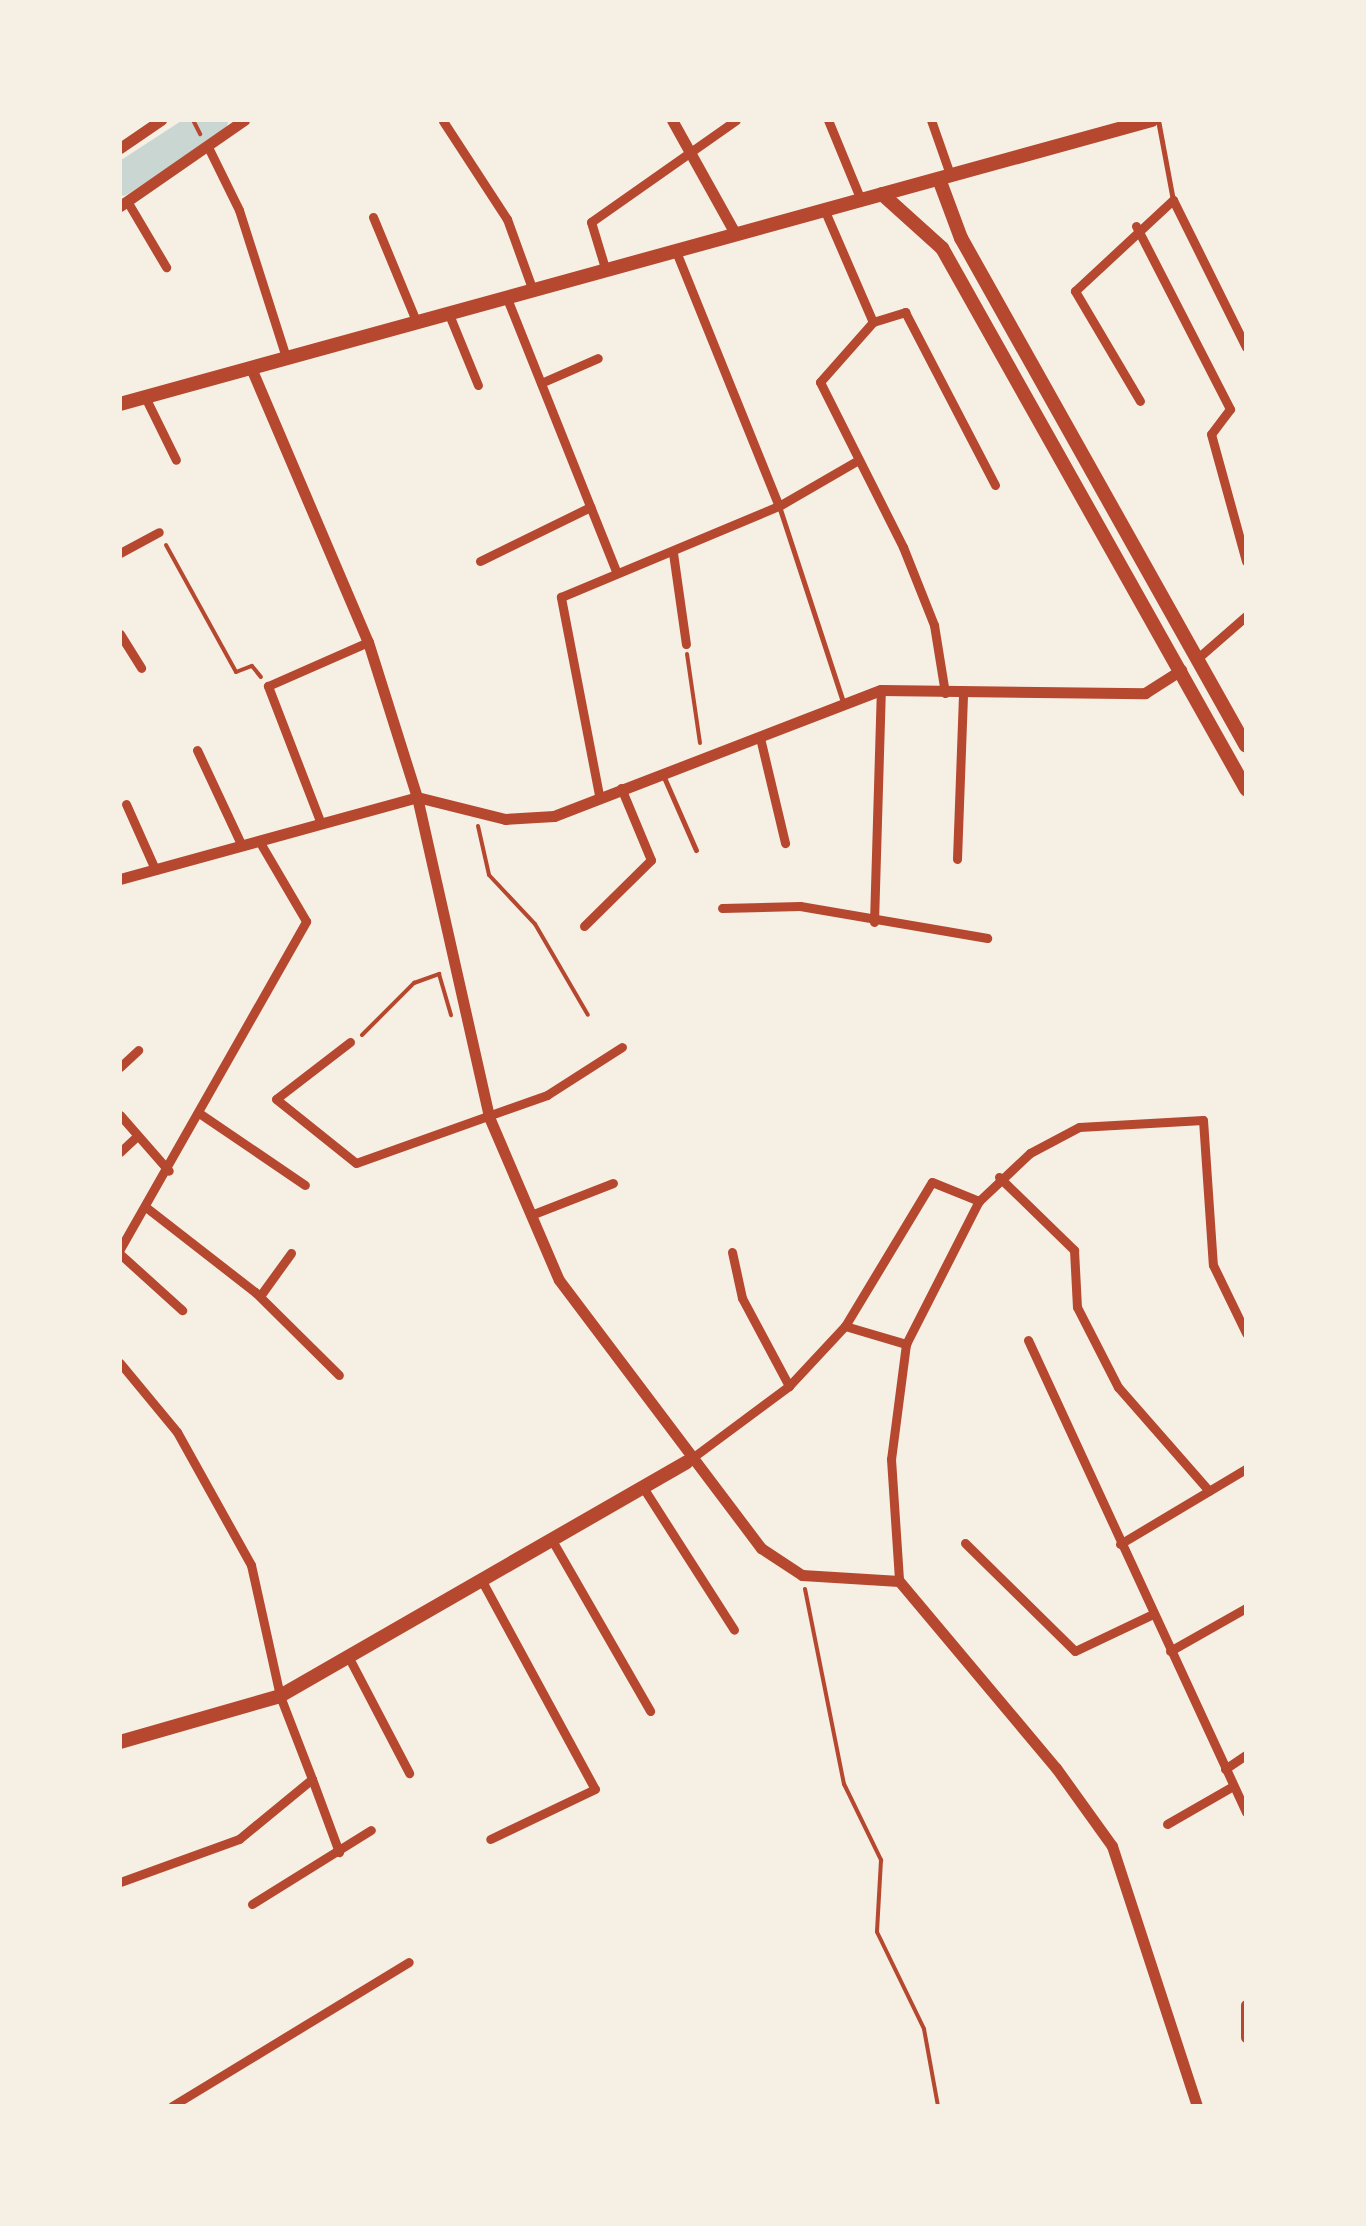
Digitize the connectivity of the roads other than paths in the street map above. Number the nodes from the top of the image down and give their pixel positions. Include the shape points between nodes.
1 (161, 120) edge
2 (244, 120) edge
3 (672, 120) edge
4 (736, 120) edge
5 (828, 120) edge
6 (931, 120) edge
7 (1155, 120) edge
8 (442, 121) edge
9 (206, 144) junction
10 (120, 148) edge
11 (694, 157) junction
12 (945, 178) junction
13 (882, 194) junction
14 (860, 200) junction
15 (1173, 200) junction
16 (123, 204) edge
17 (824, 209) junction
18 (373, 217) dead end
19 (1136, 226) junction
20 (735, 233) junction
21 (962, 238) junction
22 (942, 248) junction
23 (675, 249) junction
24 (166, 266) dead end
25 (605, 268) junction
26 (532, 288) junction
27 (506, 296) junction
28 (448, 312) junction
29 (416, 321) junction
30 (873, 322) junction
31 (1246, 347) edge
32 (286, 357) junction
33 (598, 358) dead end
34 (250, 368) junction
35 (541, 383) junction
36 (478, 385) dead end
37 (145, 397) junction
38 (1140, 401) dead end
39 (120, 404) edge
40 (176, 460) dead end
41 (855, 462) junction
42 (995, 485) dead end
43 (590, 506) junction
44 (779, 506) junction
45 (159, 532) road end
46 (120, 554) edge
47 (673, 554) junction
48 (480, 561) dead end
49 (1246, 561) edge
50 (615, 569) junction
51 (1246, 616) edge
52 (120, 634) edge
53 (368, 642) junction
54 (686, 644) road end
55 (1199, 657) junction
56 (141, 668) dead end
57 (1181, 670) junction
58 (881, 690) junction
59 (945, 692) junction
60 (963, 693) junction
61 (845, 707) junction
62 (761, 742) junction
63 (1246, 746) edge
64 (197, 750) dead end
65 (664, 774) junction
66 (621, 788) junction
67 (1246, 789) edge
68 (599, 795) junction
69 (417, 796) junction
70 (126, 804) dead end
71 (320, 820) junction
72 (259, 841) junction
73 (785, 843) dead end
74 (242, 846) junction
75 (696, 850) dead end
76 (958, 860) dead end
77 (155, 869) junction
78 (120, 879) edge
79 (722, 908) dead end
80 (874, 922) junction
81 (584, 926) dead end
82 (987, 938) dead end
83 (350, 1042) road end
84 (622, 1047) dead end
85 (138, 1050) dead end
86 (120, 1067) edge
87 (199, 1113) junction
88 (120, 1115) edge
89 (488, 1117) junction
90 (138, 1136) junction
91 (120, 1152) edge
92 (168, 1171) junction
93 (999, 1178) junction
94 (613, 1183) dead end
95 (304, 1185) dead end
96 (979, 1202) junction
97 (147, 1208) junction
98 (531, 1215) junction
99 (120, 1252) edge
100 (732, 1252) dead end
101 (291, 1253) dead end
102 (260, 1296) junction
103 (182, 1310) dead end
104 (1243, 1321) edge
105 (845, 1326) junction
106 (1246, 1334) edge
107 (1028, 1340) dead end
108 (906, 1344) junction
109 (120, 1363) edge
110 (340, 1375) dead end
111 (789, 1386) junction
112 (687, 1462) junction
113 (1246, 1469) edge
114 (644, 1490) junction
115 (1209, 1491) junction
116 (553, 1542) junction
117 (966, 1543) dead end
118 (1120, 1544) junction
119 (899, 1581) junction
120 (483, 1583) junction
121 (1246, 1608) edge
122 (1153, 1614) junction
123 (734, 1630) dead end
124 (1170, 1651) junction
125 (349, 1658) junction
126 (280, 1696) junction
127 (650, 1711) dead end
128 (120, 1742) edge
129 (1246, 1755) edge
130 (1225, 1769) junction
131 (410, 1773) dead end
132 (312, 1778) junction
133 (1233, 1786) junction
134 (1246, 1812) edge
135 (1167, 1824) dead end
136 (370, 1830) dead end
137 (490, 1839) dead end
138 (338, 1852) junction
139 (120, 1882) edge
140 (252, 1904) dead end
141 (409, 1962) dead end
142 (1246, 2005) edge
143 (1246, 2037) edge
144 (172, 2106) edge
145 (1197, 2106) edge

1 - 10 street
2 - 9 street
3 - 11 street
4 - 11 street
5 - 14 street
6 - 12 street
7 - 12 main road
7 - 15 lane
8 - 26 street via 508,219
9 - 16 street
9 - 32 street via 239,210
11 - 20 street
11 - 25 street via 591,222
12 - 13 main road
12 - 21 main road
13 - 14 main road
13 - 22 main road
14 - 17 main road
15 - 19 street
15 - 31 street
16 - 24 street
17 - 20 main road
17 - 30 street
18 - 29 street
19 - 38 street via 1075,290
19 - 49 street via 1230,409 1211,434
20 - 23 main road
21 - 22 main road
21 - 55 main road
22 - 57 main road
23 - 25 main road
23 - 44 street
25 - 26 main road
26 - 27 main road
27 - 28 main road
27 - 35 street
28 - 29 main road
28 - 36 street
29 - 32 main road
30 - 41 street via 820,382
30 - 42 street via 905,312
32 - 34 main road
33 - 35 street
34 - 37 main road
34 - 53 street
35 - 43 street
37 - 39 main road
37 - 40 street
41 - 44 street
41 - 59 street via 910,563
43 - 48 street
43 - 50 street
44 - 47 street
44 - 61 lane
45 - 46 street
47 - 50 street
47 - 54 street
50 - 68 street via 562,597
51 - 55 street
52 - 56 street
53 - 69 street
53 - 71 street via 268,686
55 - 57 main road
55 - 63 main road
57 - 60 street via 1145,692
57 - 67 main road
58 - 59 street
58 - 61 street
58 - 80 street
59 - 60 street
60 - 76 street
61 - 62 street
62 - 65 street
62 - 73 street
64 - 74 street
65 - 66 street
65 - 75 lane
66 - 68 street
66 - 81 street via 651,860
68 - 69 street via 554,816 474,812
69 - 71 street
69 - 89 street
70 - 77 street
71 - 72 street
72 - 74 street
72 - 87 street via 306,922
74 - 77 street
77 - 78 street
79 - 80 street via 800,906
80 - 82 street
83 - 89 street via 276,1099 356,1163
84 - 89 street via 547,1095
85 - 86 street
87 - 92 street
87 - 95 street
88 - 90 street
89 - 98 street
90 - 91 street
90 - 92 street
92 - 97 street
93 - 96 street
93 - 104 street via 1079,1127 1203,1120 1213,1265
93 - 115 street via 1074,1250 1077,1307 1118,1387
94 - 98 street
96 - 105 street via 932,1182
96 - 108 street
97 - 99 street
97 - 102 street
98 - 112 street via 559,1280
99 - 103 street
100 - 111 street via 742,1298
101 - 102 street
102 - 110 street
104 - 106 street
105 - 108 street
105 - 111 street
107 - 118 street
108 - 119 street via 891,1459
109 - 126 street via 177,1432 250,1565
111 - 112 street
112 - 114 main road
112 - 119 street via 760,1548 802,1575
113 - 115 street
114 - 116 main road
114 - 123 street
115 - 118 street
116 - 120 main road
116 - 127 street
117 - 122 street via 1075,1651
118 - 122 street
119 - 145 street via 1112,1846
120 - 125 main road
120 - 137 street via 594,1790
121 - 124 street
122 - 124 street
124 - 130 street
125 - 126 main road
125 - 131 street
126 - 128 main road
126 - 132 street
129 - 130 street
130 - 133 street
132 - 138 street
132 - 139 street via 239,1839
133 - 134 street
133 - 135 street
136 - 138 street
138 - 140 street
141 - 144 street
142 - 143 street

